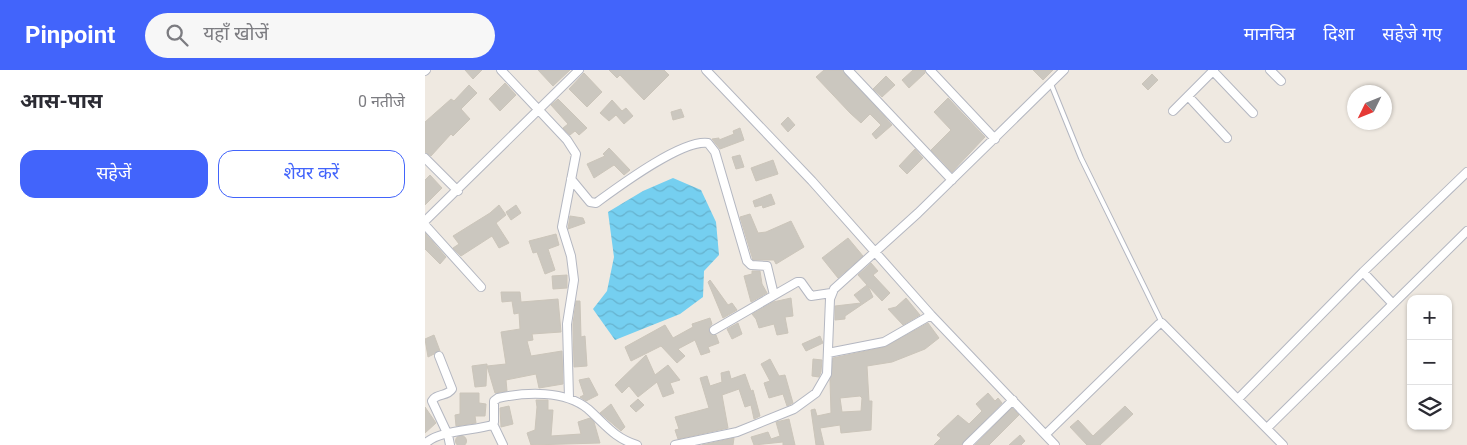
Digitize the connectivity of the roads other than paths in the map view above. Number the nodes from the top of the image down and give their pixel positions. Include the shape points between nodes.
1 (501, 70) edge
2 (579, 70) edge
3 (706, 70) edge
4 (848, 70) edge
5 (930, 70) edge
6 (1064, 70) edge
7 (1213, 70) edge
8 (1269, 70) edge
9 (1281, 81) dead end
10 (1051, 84) junction
11 (1188, 96) junction
12 (539, 110) junction
13 (1173, 111) dead end
14 (1253, 113) dead end
15 (1227, 138) dead end
16 (995, 139) junction
17 (425, 158) edge
18 (1467, 172) edge
19 (571, 179) junction
20 (952, 180) junction
21 (458, 191) junction
22 (425, 221) edge
23 (425, 225) edge
24 (1467, 231) edge
25 (876, 251) junction
26 (1363, 272) junction
27 (481, 287) dead end
28 (831, 293) junction
29 (774, 295) junction
30 (1392, 303) junction
31 (931, 315) junction
32 (1162, 323) junction
33 (714, 330) dead end
34 (828, 353) junction
35 (439, 356) dead end
36 (569, 398) junction
37 (1238, 399) junction
38 (1013, 400) junction
39 (493, 424) junction
40 (1267, 428) junction
41 (1045, 434) junction
42 (449, 435) junction
43 (426, 440) edge
44 (619, 443) edge
45 (1278, 443) edge
46 (450, 445) edge
47 (503, 445) edge
48 (637, 445) edge
49 (675, 445) edge
50 (967, 445) edge
51 (1055, 445) edge

1 - 12 street
2 - 12 street
3 - 25 street
4 - 20 street
5 - 16 street
6 - 10 street
7 - 11 street
7 - 14 street
8 - 9 street
10 - 16 street
10 - 32 lane via 1081,158
11 - 13 street
11 - 15 street
12 - 19 street via 574,148 576,154
12 - 21 street
16 - 20 street
17 - 21 street
18 - 26 street
19 - 29 street via 590,202 596,203 639,172 695,145 708,143 715,152 747,261 751,266 767,266
19 - 36 street via 562,227 574,280 567,324
20 - 25 street
21 - 22 street
23 - 27 street
24 - 30 street
25 - 28 street
25 - 31 street
26 - 30 street
26 - 37 street
28 - 29 street via 811,296 801,282 797,282
28 - 34 street
29 - 33 street
30 - 40 street
31 - 34 street via 884,342
31 - 38 street
32 - 37 street
32 - 41 street
34 - 49 street via 824,383 802,405 737,432
35 - 42 street via 452,389 436,396 433,401
36 - 39 street via 551,395 498,398 493,404
36 - 44 street via 587,409
37 - 40 street
38 - 41 street
38 - 50 street
39 - 42 street
39 - 47 street
40 - 45 street
41 - 51 street
42 - 43 street
42 - 46 street
44 - 48 street

